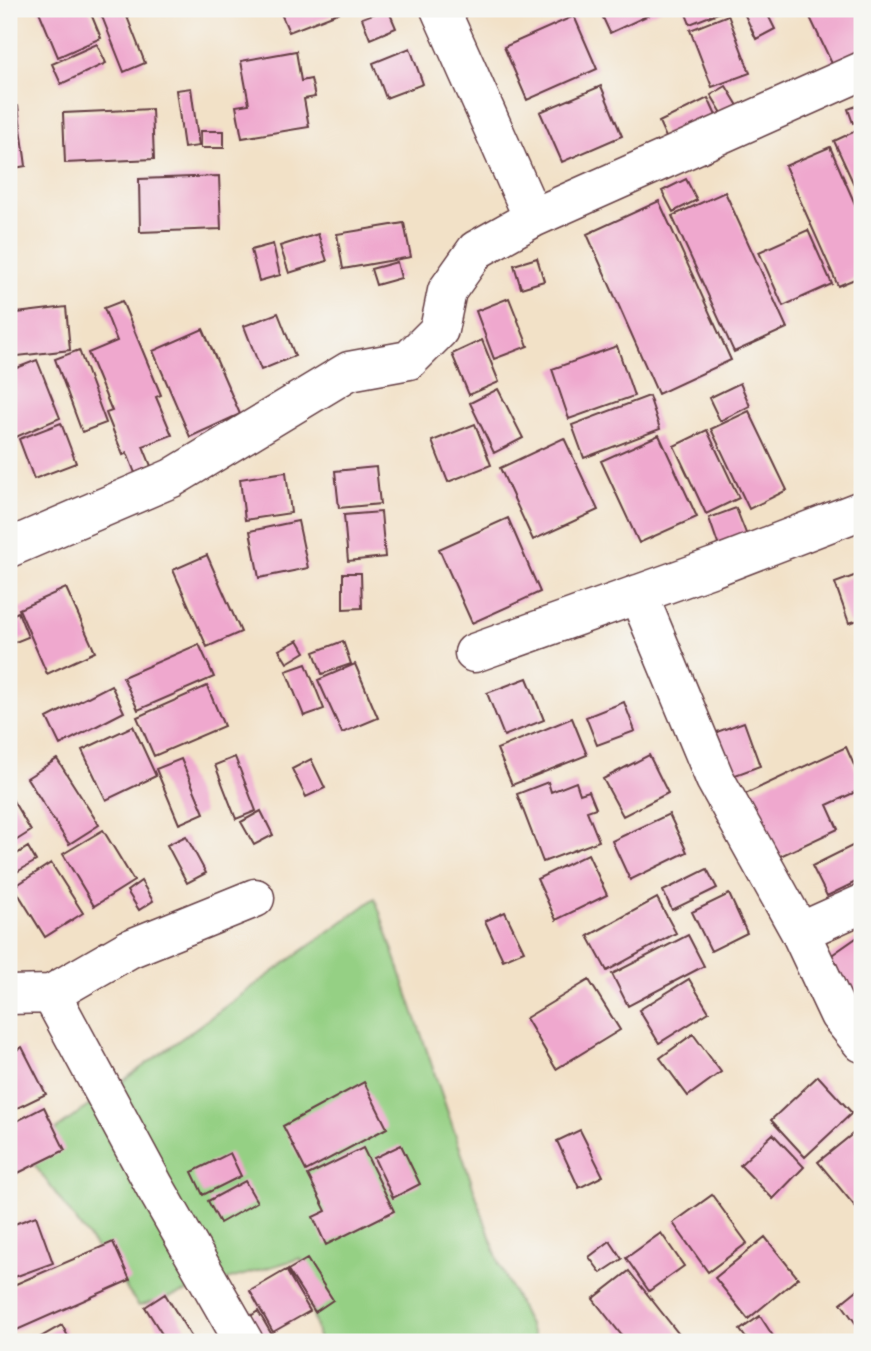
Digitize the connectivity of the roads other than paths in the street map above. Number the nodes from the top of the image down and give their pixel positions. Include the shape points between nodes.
1 (440, 9) edge
2 (862, 71) edge
3 (533, 218) junction
4 (862, 510) edge
5 (9, 548) edge
6 (638, 594) junction
7 (474, 653) dead end
8 (255, 898) dead end
9 (862, 904) edge
10 (800, 932) junction
11 (51, 994) junction
12 (9, 995) edge
13 (862, 1043) edge
14 (244, 1342) edge

1 - 3 street
2 - 3 street
3 - 5 street via 476,250 447,291 439,330 409,360 349,371 172,478
4 - 6 street
6 - 7 street
6 - 10 street via 715,779
8 - 11 street via 129,950
9 - 10 street
10 - 13 street via 839,1015
11 - 12 street
11 - 14 street

